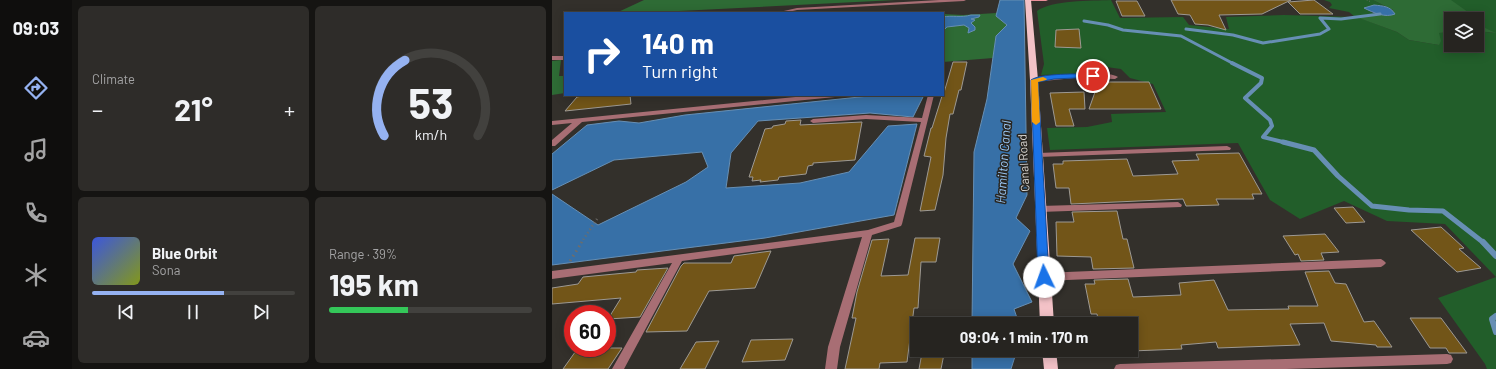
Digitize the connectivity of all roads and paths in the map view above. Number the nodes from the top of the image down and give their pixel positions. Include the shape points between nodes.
1 (964, 0) edge
2 (1028, 0) edge
3 (1046, 0) edge
4 (1367, 0) edge
5 (1371, 2) dead end
6 (782, 12) edge
7 (552, 58) edge
8 (564, 58) edge
9 (1115, 77) dead end
10 (1034, 80) junction
11 (825, 96) edge
12 (930, 96) edge
13 (580, 120) junction
14 (924, 120) junction
15 (813, 121) dead end
16 (552, 123) edge
17 (552, 144) edge
18 (1227, 148) dead end
19 (1038, 155) junction
20 (1178, 205) dead end
21 (1040, 209) junction
22 (597, 219) dead end
23 (868, 233) junction
24 (680, 257) junction
25 (1381, 263) dead end
26 (562, 274) junction
27 (552, 275) edge
28 (1044, 277) junction
29 (1047, 317) edge
30 (1050, 357) edge
31 (1448, 359) dead end
32 (618, 369) edge
33 (831, 369) edge
34 (1051, 369) edge
35 (1120, 369) edge

1 - 6 street via 797,9
2 - 3 main road
2 - 10 main road, Canal Road
4 - 5 path
7 - 8 street
9 - 10 street via 1054,77
10 - 19 main road, Canal Road
11 - 13 street
12 - 14 street
13 - 16 street
13 - 17 street
14 - 15 street via 866,117
14 - 23 street via 898,224
18 - 19 street
19 - 21 main road, Canal Road
20 - 21 street
21 - 28 main road, Canal Road
22 - 26 path
23 - 24 street
23 - 33 street via 834,347
24 - 26 street
24 - 32 street
25 - 28 street
26 - 27 street
28 - 29 main road, Canal Road
30 - 34 main road
31 - 35 street

